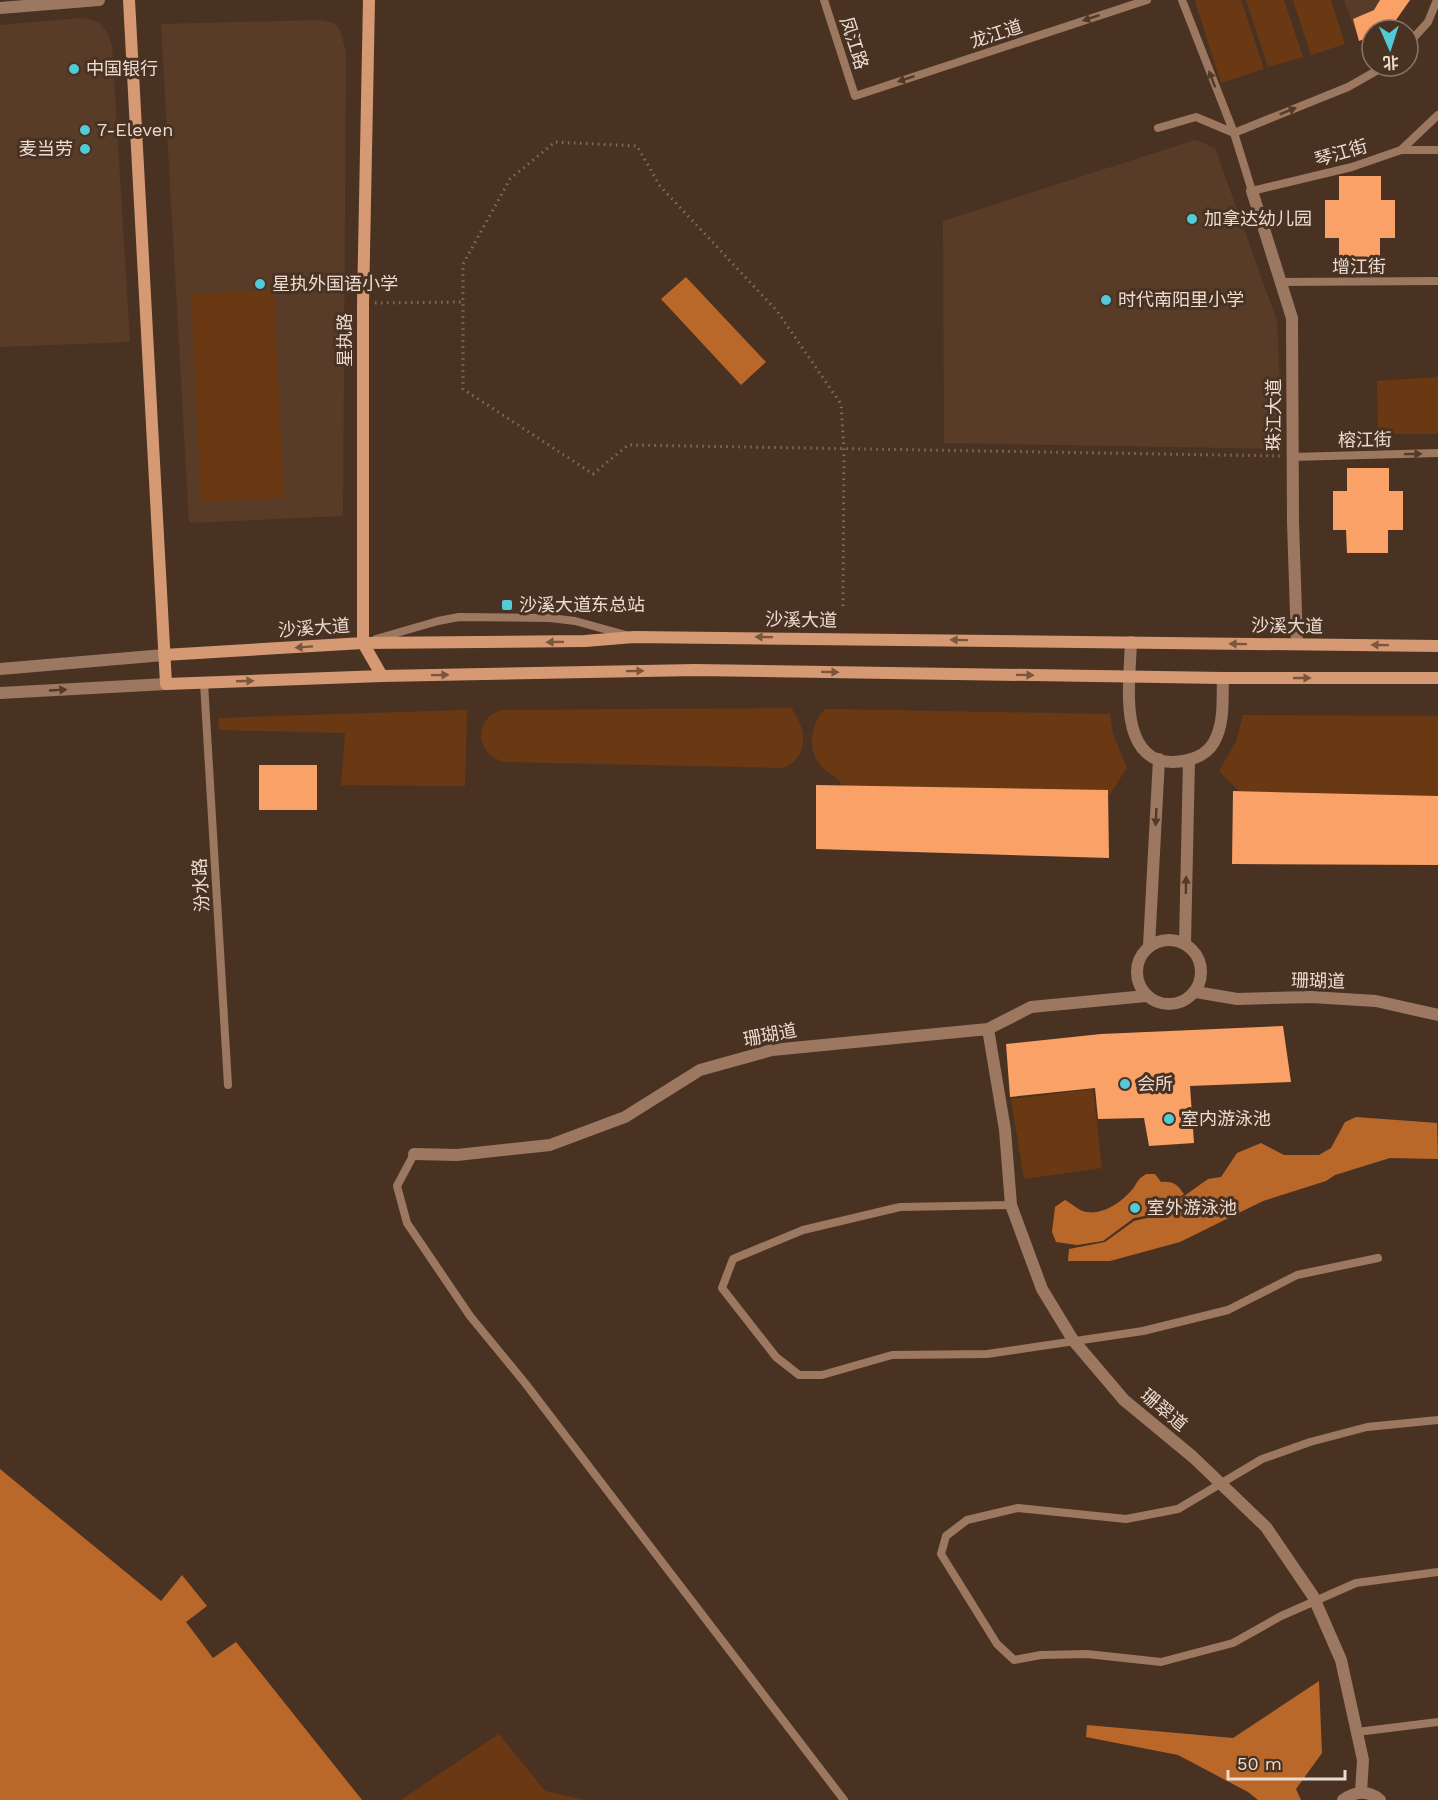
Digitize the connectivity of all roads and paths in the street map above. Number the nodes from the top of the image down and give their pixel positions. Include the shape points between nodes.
1 (99, 0) edge
2 (129, 0) edge
3 (369, 0) edge
4 (824, 0) edge
5 (1147, 0) edge
6 (1182, 0) edge
7 (1437, 0) edge
8 (0, 8) edge
9 (1420, 31) edge
10 (1364, 78) edge
11 (855, 96) joint
12 (1438, 115) edge
13 (1158, 128) dead end
14 (1234, 133) junction
15 (1401, 150) junction
16 (1438, 150) edge
17 (1252, 191) junction
18 (1438, 281) edge
19 (1281, 282) junction
20 (463, 302) junction
21 (363, 303) junction
22 (844, 449) junction
23 (1438, 453) edge
24 (1292, 457) junction
25 (843, 606) dead end
26 (634, 637) junction
27 (1131, 642) junction
28 (363, 643) junction
29 (1297, 644) junction
30 (1438, 646) edge
31 (164, 654) junction
32 (0, 669) edge
33 (382, 676) junction
34 (1130, 677) junction
35 (1223, 678) junction
36 (1438, 678) edge
37 (204, 683) junction
38 (166, 684) junction
39 (0, 693) edge
40 (1159, 759) junction
41 (1189, 760) junction
42 (1185, 943) junction
43 (1149, 946) junction
44 (1196, 992) junction
45 (1146, 996) junction
46 (1438, 1015) edge
47 (988, 1029) junction
48 (228, 1085) dead end
49 (414, 1154) joint
50 (1011, 1205) junction
51 (1378, 1258) dead end
52 (1073, 1340) junction
53 (1438, 1420) edge
54 (1221, 1484) junction
55 (1438, 1572) edge
56 (1315, 1600) junction
57 (1438, 1722) edge
58 (1357, 1732) junction
59 (1361, 1792) junction
60 (844, 1800) edge
61 (1344, 1800) edge
62 (1380, 1800) edge

1 - 8 street
2 - 31 main road
3 - 21 main road, 星执路
4 - 11 lane, 凤江路
5 -> 11 lane, 龙江道
14 -> 6 lane
7 - 9 lane
14 -> 10 lane
12 - 15 lane
13 - 14 lane via 1196,117
14 - 17 lane
15 - 16 lane, 琴江街
15 - 17 lane, 琴江街 via 1352,167
17 - 19 street, 珠江大道
18 - 19 lane, 增江街
19 - 24 street, 珠江大道 via 1292,318
20 - 21 path
20 - 22 path via 463,389 593,474 628,445
20 - 22 path via 463,264 510,179 555,142 637,146 660,186 790,329 841,404
21 - 28 main road, 星执路
22 - 24 path
22 - 25 path
24 -> 23 lane, 榕江街
24 - 29 street, 珠江大道
27 -> 26 main road, 沙溪大道
26 -> 28 main road, 沙溪大道
26 - 28 lane via 550,618 459,617
29 -> 27 main road, 沙溪大道
27 - 34 street
28 -> 31 main road, 沙溪大道
28 - 33 main road, 星执路
30 -> 29 main road, 沙溪大道
31 - 32 street
31 - 38 main road
33 -> 34 main road via 695,670
37 -> 33 main road
34 - 35 main road
34 - 40 street via 1134,733 1144,750
35 -> 36 main road
35 - 41 street via 1222,716 1214,742 1208,751
37 - 38 main road
37 - 48 lane, 汾水路
39 -> 38 street
40 - 41 street
40 -> 43 street
42 -> 41 street
42 - 43 street via 1167,940
42 - 44 street via 1196,952 1201,965 1202,979
43 - 45 street via 1140,957 1137,970 1138,985
44 - 45 street via 1172,1005
44 - 46 street, 珊瑚道 via 1237,999 1311,997 1376,1001
45 - 47 street, 珊瑚道 via 1031,1007
47 - 49 street, 珊瑚道 via 772,1050 700,1070 625,1117 550,1145 457,1155
47 - 50 street, 珊翠道 via 1005,1130
49 - 60 lane via 397,1186 407,1223 470,1316
50 - 52 street, 珊翠道 via 1042,1289
50 - 52 lane via 900,1207 803,1230 733,1259 722,1288 776,1357 800,1376 822,1375 892,1355 987,1354
51 - 52 lane via 1297,1275 1228,1310 1143,1331
52 - 54 street, 珊翠道 via 1124,1400
53 - 54 lane via 1367,1427 1310,1442 1262,1459
54 - 56 street, 珊翠道 via 1266,1527
54 - 56 lane via 1178,1509 1126,1519 1018,1508 967,1520 946,1536 941,1554 997,1644 1014,1660 1087,1654 1161,1662 1233,1643
55 - 56 lane via 1356,1583
56 - 58 street, 珊翠道 via 1341,1660
57 - 58 lane
58 - 59 street, 珊翠道 via 1363,1760
59 - 61 street
59 - 62 street

